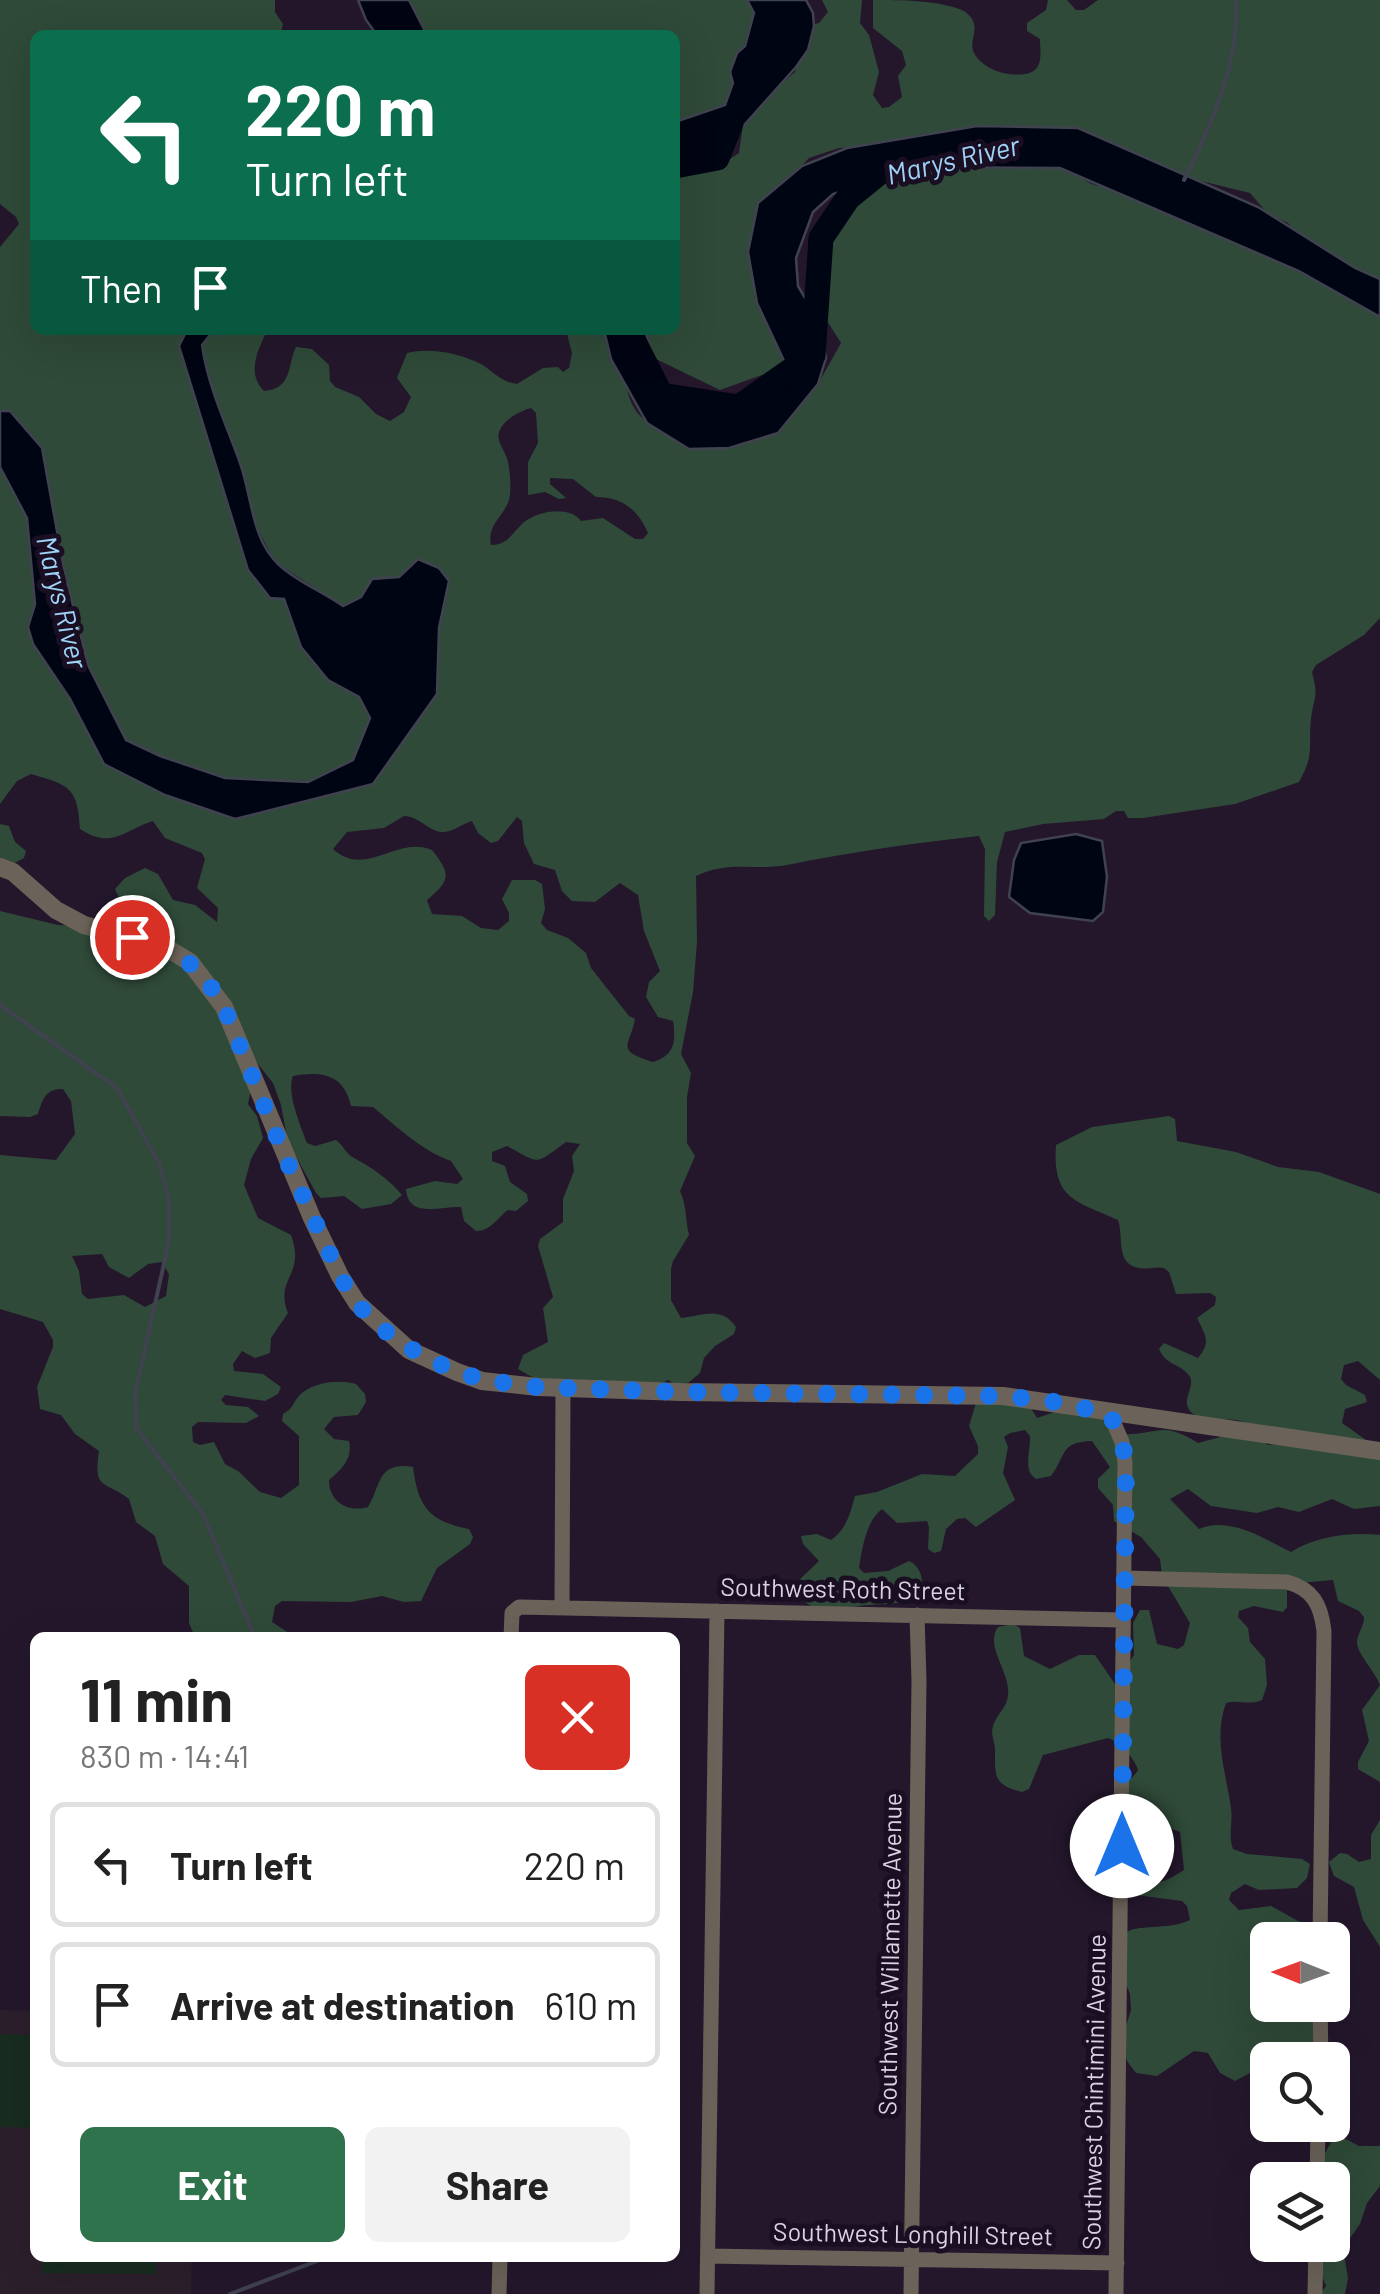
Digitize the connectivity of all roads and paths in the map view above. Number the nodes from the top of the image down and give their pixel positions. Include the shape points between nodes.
1 (0, 867) edge
2 (563, 1388) junction
3 (1110, 1414) junction
4 (1380, 1451) edge
5 (1124, 1578) junction
6 (562, 1608) junction
7 (716, 1611) junction
8 (917, 1615) junction
9 (1122, 1620) junction
10 (511, 1632) edge
11 (1320, 1922) edge
12 (708, 2256) junction
13 (911, 2259) junction
14 (500, 2262) edge
15 (1316, 2262) edge
16 (1117, 2264) junction
17 (499, 2294) edge
18 (707, 2294) edge
19 (910, 2294) edge
20 (1116, 2294) edge
21 (1315, 2294) edge

1 - 2 street via 56,910 94,929 164,947 205,978 224,1007 340,1276 384,1330 426,1359 482,1380
2 - 3 street via 1003,1396
2 - 6 street
3 - 4 street
3 - 5 street, Southwest Chintimini Avenue via 1126,1462
5 - 9 street, Southwest Chintimini Avenue
5 - 11 street via 1288,1582 1314,1597 1324,1631
6 - 7 street, Southwest Roth Street
6 - 10 street, Southwest Roth Street via 515,1610
7 - 8 street, Southwest Roth Street
7 - 12 street
8 - 9 street, Southwest Roth Street
8 - 13 street, Southwest Willamette Avenue
9 - 16 street, Southwest Chintimini Avenue
12 - 13 street, Southwest Longhill Street
12 - 18 street
13 - 16 street, Southwest Longhill Street
13 - 19 street, Southwest Willamette Avenue
14 - 17 street
15 - 21 street
16 - 20 street, Southwest Chintimini Avenue

